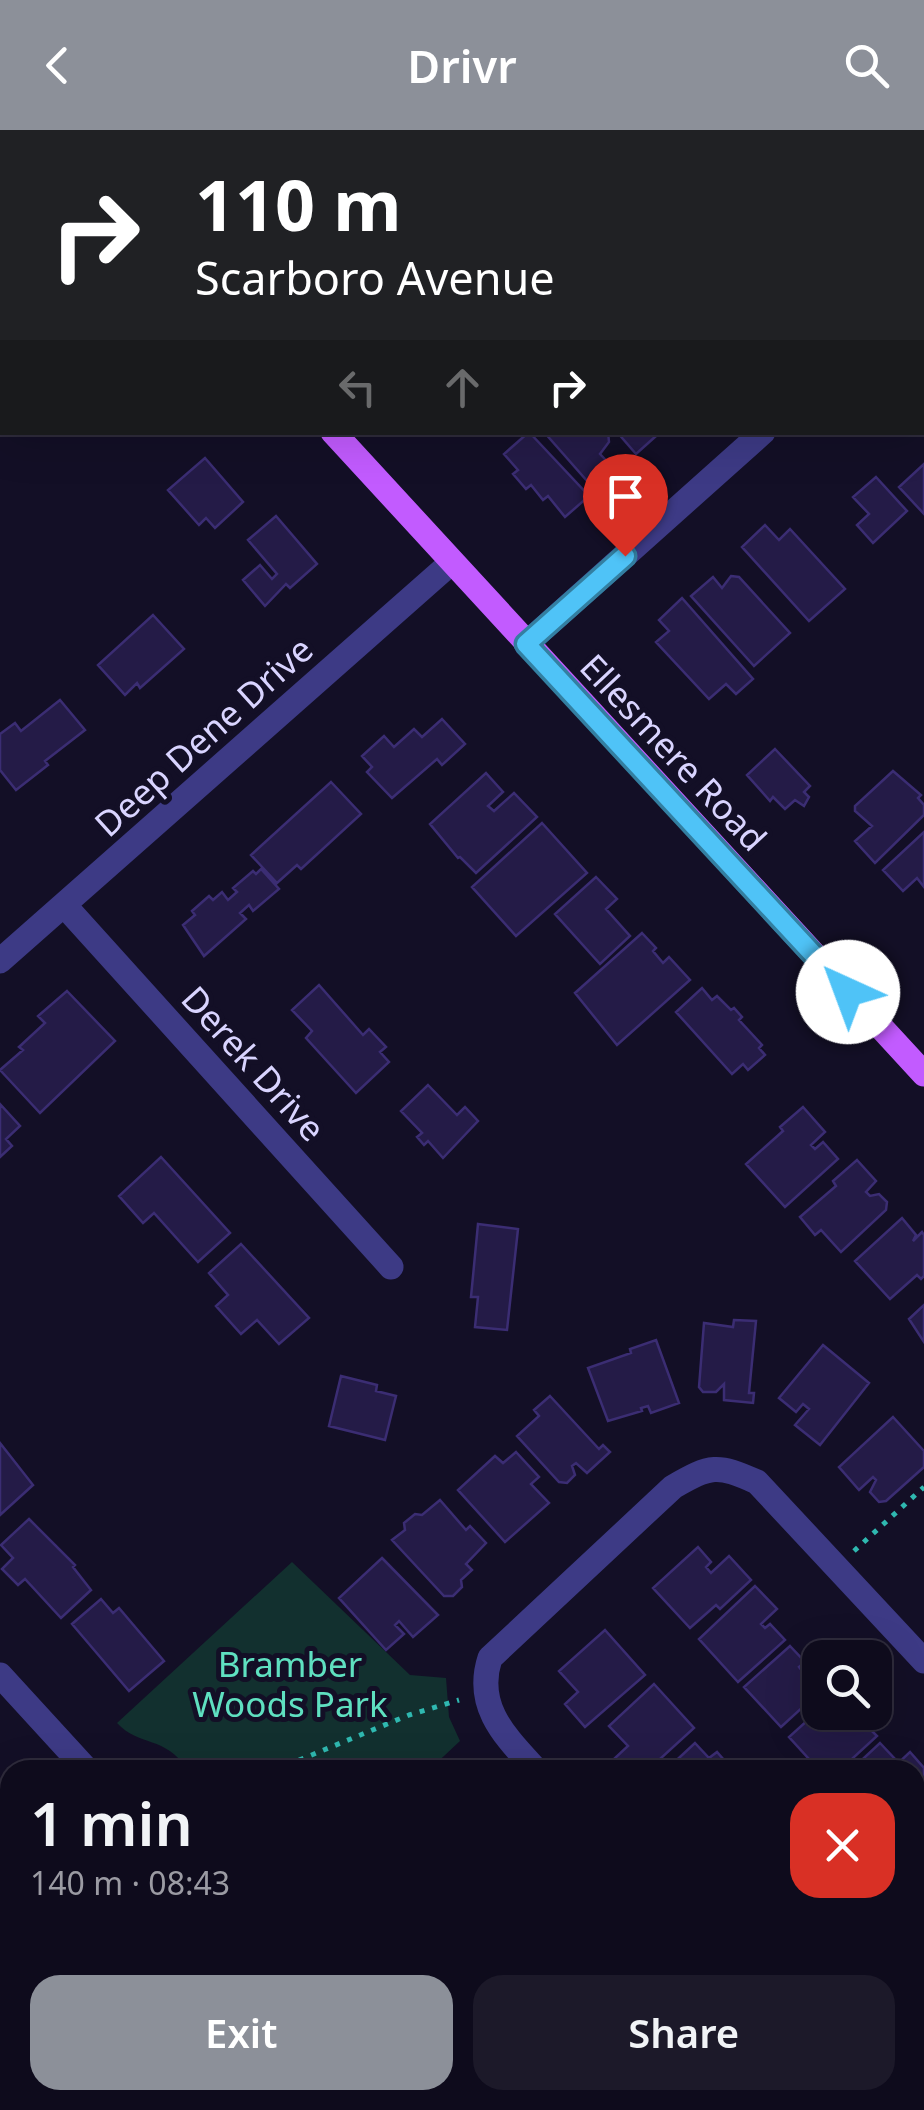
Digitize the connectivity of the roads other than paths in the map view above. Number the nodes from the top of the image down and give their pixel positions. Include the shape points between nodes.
1 (336, 435) edge
2 (761, 435) edge
3 (452, 562) junction
4 (526, 644) junction
5 (64, 906) junction
6 (0, 961) edge
7 (924, 1074) edge
8 (391, 1267) dead end
9 (924, 1661) edge
10 (0, 1674) edge
11 (78, 1760) edge
12 (527, 1760) edge

1 - 3 main road, Ellesmere Road
2 - 4 street
3 - 4 main road, Ellesmere Road
3 - 5 street, Deep Dene Drive
4 - 7 main road, Ellesmere Road
5 - 6 street, Deep Dene Drive
5 - 8 street, Derek Drive
9 - 12 street via 757,1482 727,1468 700,1472 673,1488 490,1658 490,1714
10 - 11 street

